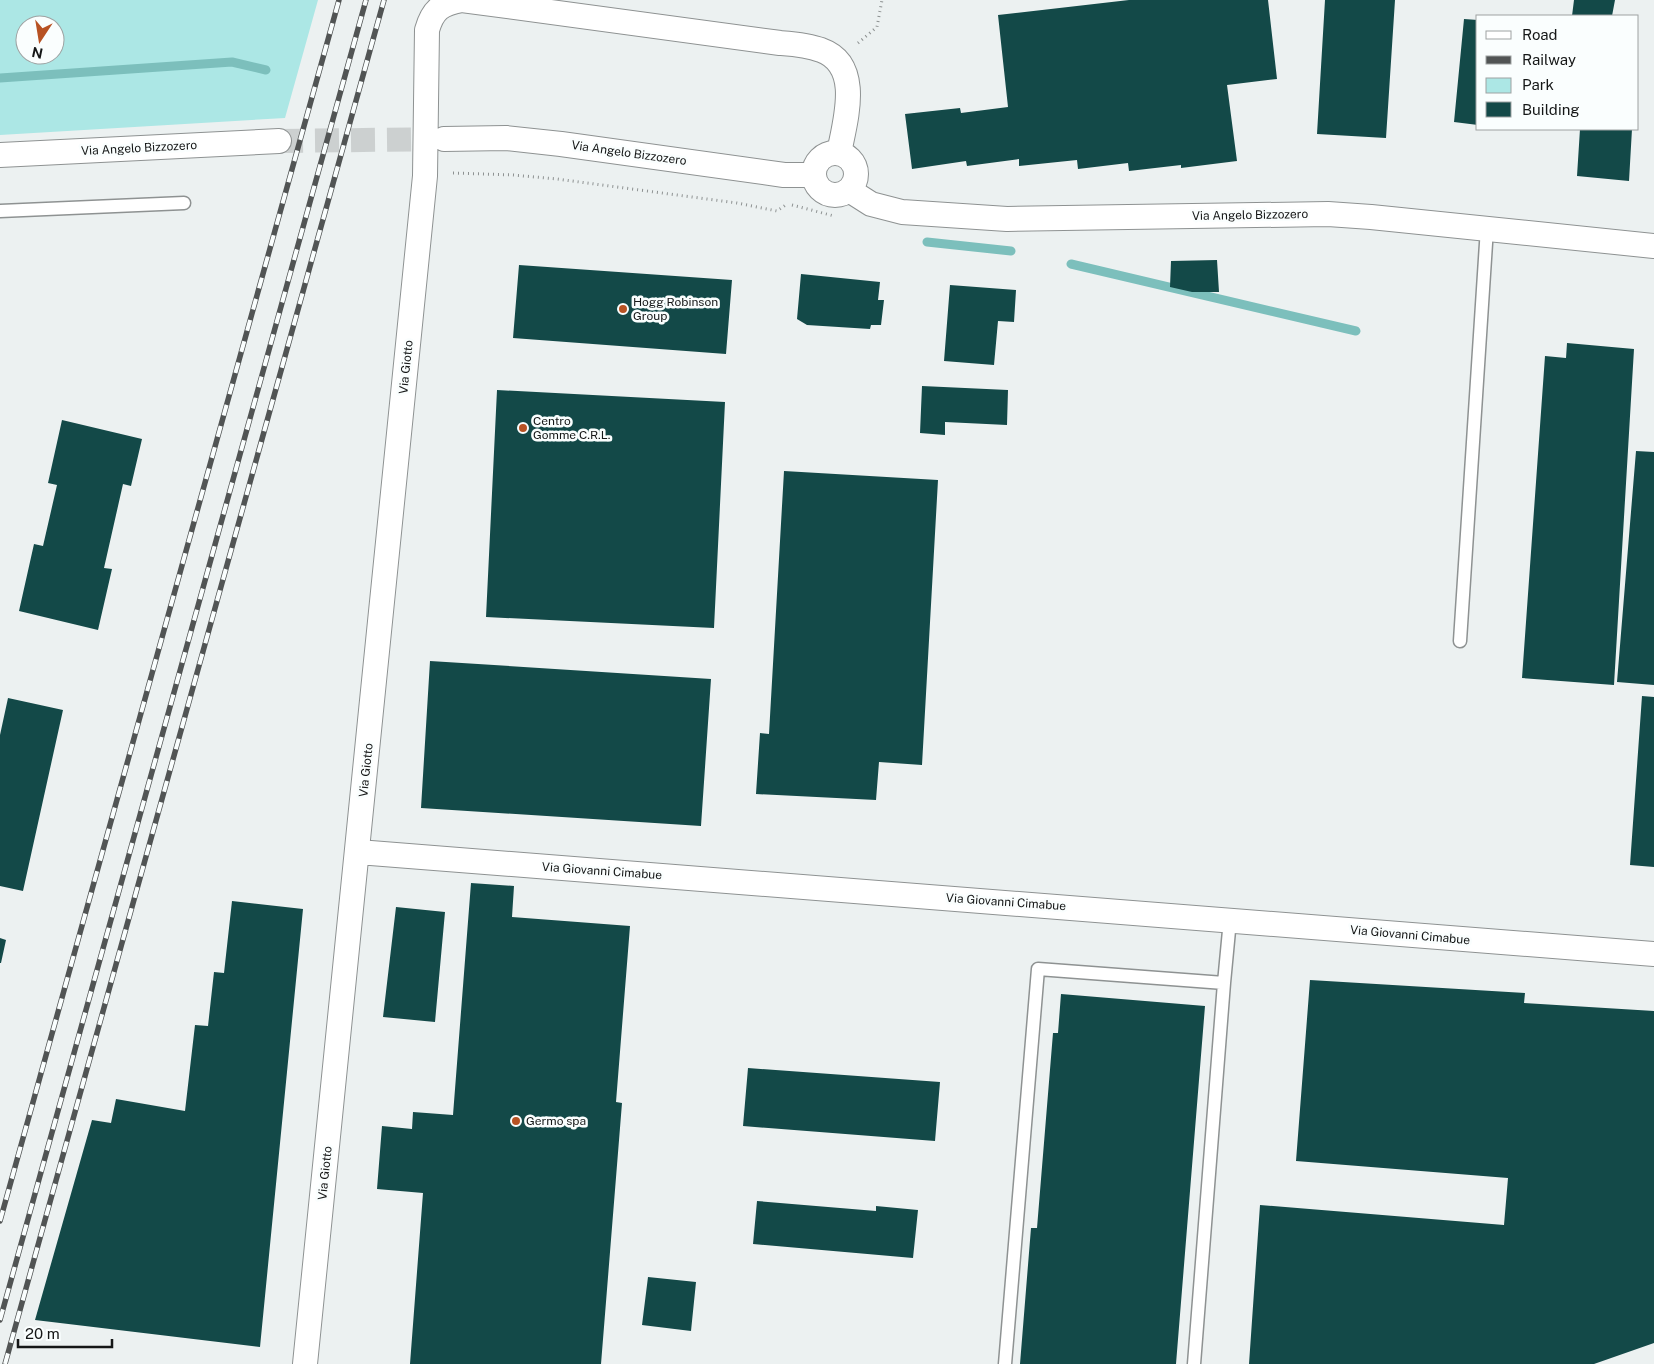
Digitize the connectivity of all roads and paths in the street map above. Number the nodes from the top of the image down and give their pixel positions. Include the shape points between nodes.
1 (882, 0) edge
2 (834, 57) junction
3 (444, 139) tunnel mouth
4 (278, 141) tunnel mouth
5 (839, 153) junction
6 (0, 155) edge
7 (814, 175) junction
8 (849, 190) junction
9 (184, 203) dead end
10 (0, 211) edge
11 (1487, 228) junction
12 (1654, 246) edge
13 (1460, 641) dead end
14 (358, 852) junction
15 (1230, 920) junction
16 (1654, 954) edge
17 (1224, 983) junction
18 (305, 1364) edge
19 (1005, 1364) edge
20 (1194, 1364) edge

1 - 2 path via 877,27
2 - 5 street via 848,78 849,90
2 - 14 street, Via Giotto via 809,47 462,0 447,3 430,18 425,176
3 - 7 street, Via Angelo Bizzozero via 506,138 784,175
4 - 6 street, Via Angelo Bizzozero
5 - 7 street via 829,153 821,158 815,166
5 - 8 street via 848,156 857,173
7 - 8 street via 817,184 831,195
8 - 11 street, Via Angelo Bizzozero via 871,204 902,212 970,217 1328,214
9 - 10 lane
11 - 12 street, Via Angelo Bizzozero
11 - 13 lane
14 - 15 street, Via Giovanni Cimabue
14 - 18 street, Via Giotto
15 - 16 street, Via Giovanni Cimabue
15 - 17 lane
17 - 19 lane via 1038,969
17 - 20 lane

